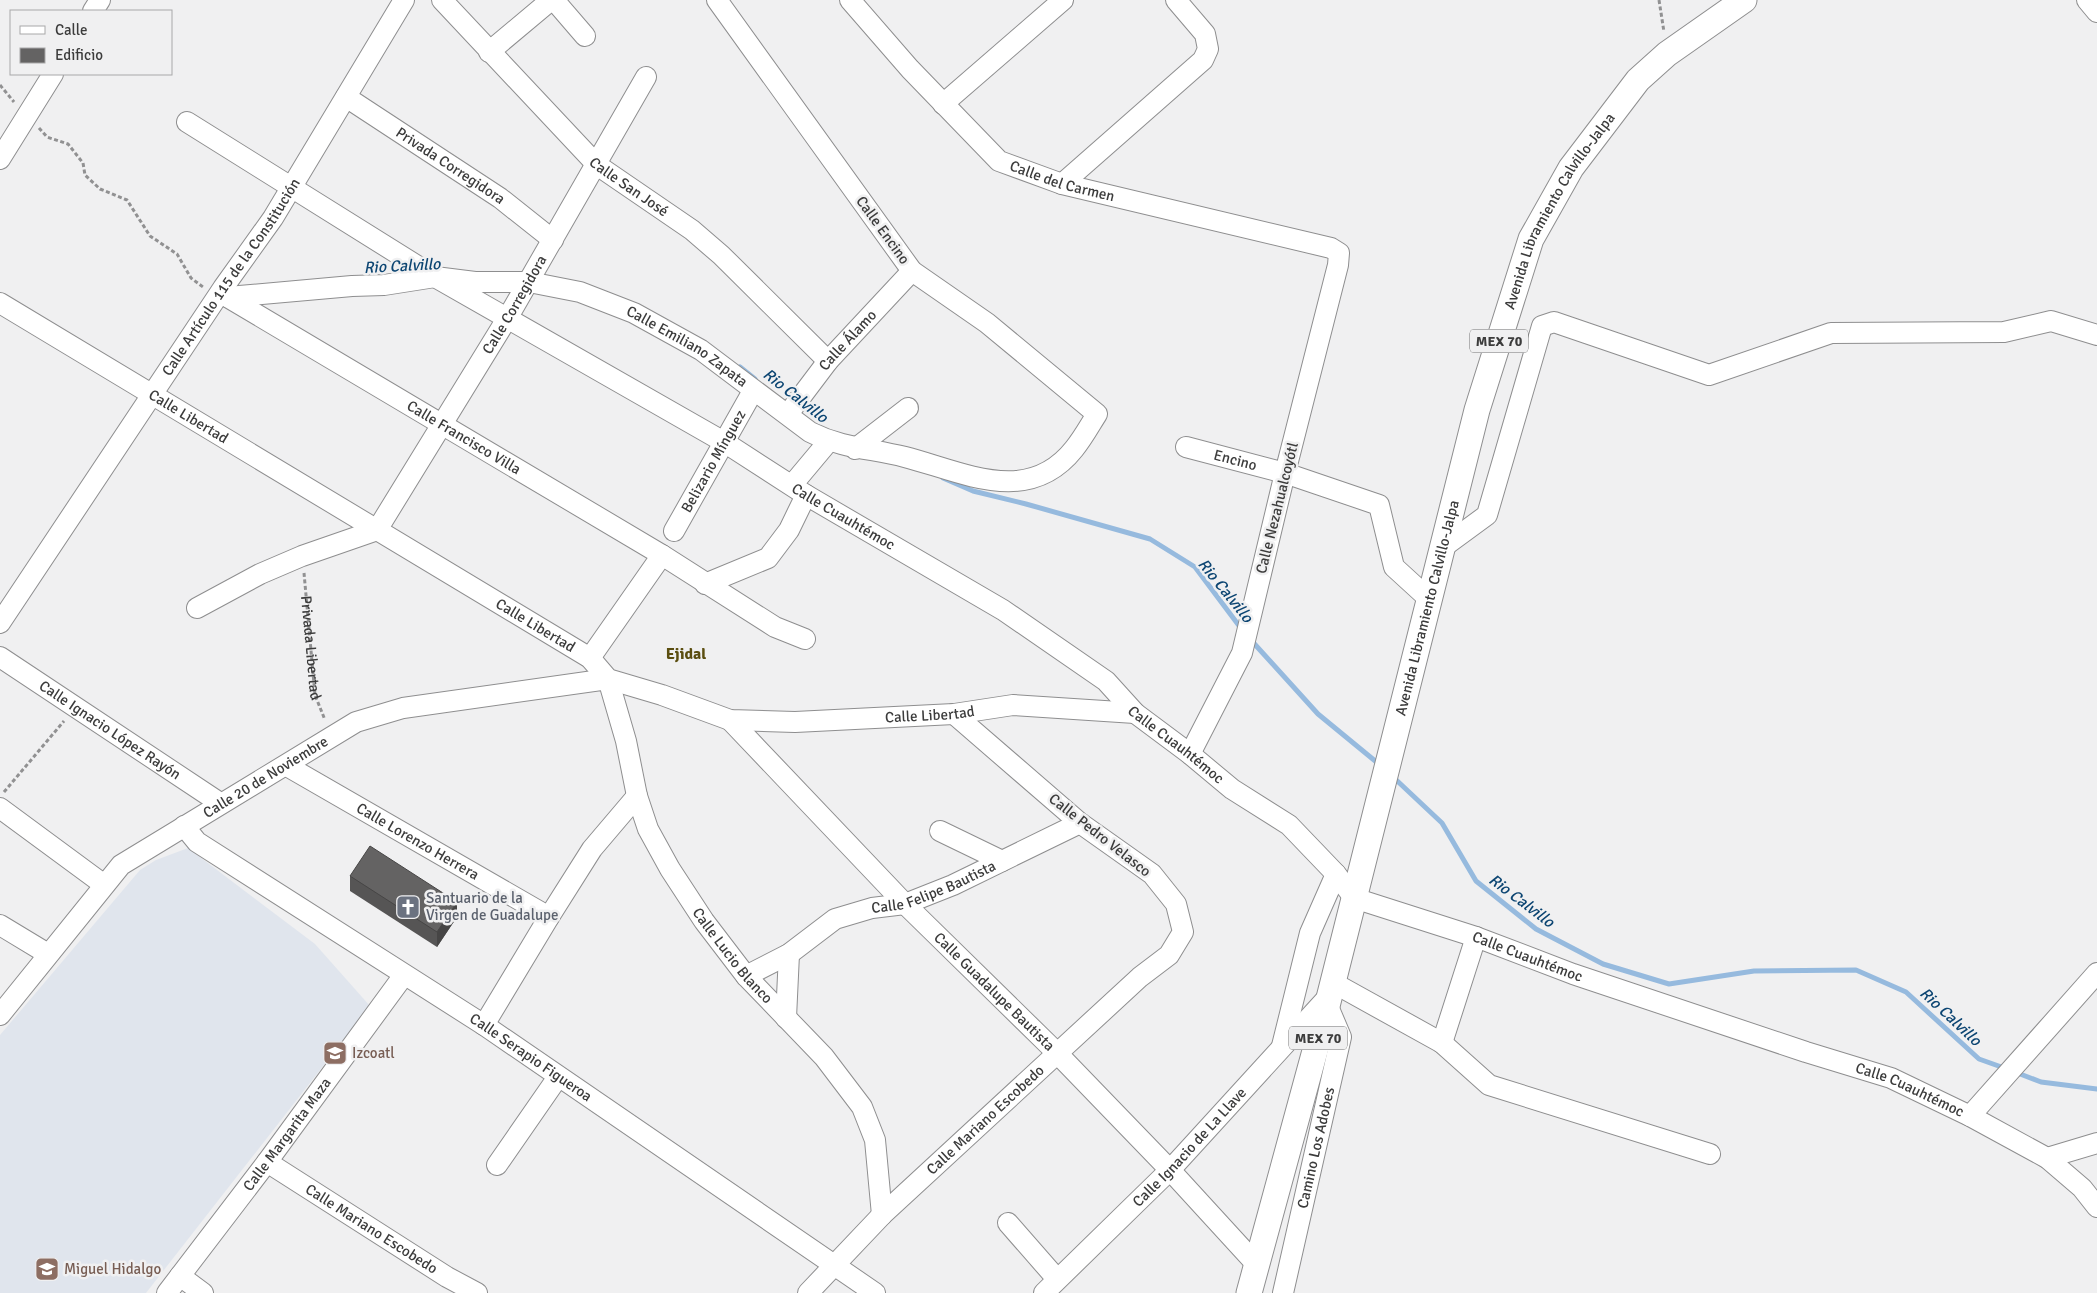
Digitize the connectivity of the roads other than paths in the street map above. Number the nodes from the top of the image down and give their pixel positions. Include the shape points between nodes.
1 (404, 0) edge
2 (442, 0) edge
3 (553, 0) edge
4 (717, 0) edge
5 (850, 0) edge
6 (1063, 0) edge
7 (1176, 0) edge
8 (1744, 0) edge
9 (2086, 0) edge
10 (2097, 12) edge
11 (585, 36) dead end
12 (489, 52) junction
13 (52, 75) edge
14 (646, 77) dead end
15 (346, 96) junction
16 (943, 104) junction
17 (187, 122) dead end
18 (0, 159) edge
19 (597, 164) junction
20 (1062, 184) junction
21 (291, 186) junction
22 (553, 240) junction
23 (1339, 254) joint
24 (912, 271) junction
25 (435, 277) junction
26 (528, 282) junction
27 (226, 288) junction
28 (0, 303) edge
29 (508, 317) junction
30 (2097, 335) edge
31 (828, 361) junction
32 (753, 391) junction
33 (152, 394) junction
34 (908, 408) dead end
35 (788, 414) junction
36 (1097, 414) joint
37 (442, 424) junction
38 (724, 442) junction
39 (828, 442) junction
40 (1186, 447) dead end
41 (855, 449) junction
42 (1285, 473) junction
43 (799, 490) junction
44 (377, 530) junction
45 (674, 531) dead end
46 (1442, 548) junction
47 (662, 555) junction
48 (705, 584) junction
49 (1429, 599) junction
50 (198, 608) dead end
51 (0, 623) edge
52 (805, 639) dead end
53 (0, 657) edge
54 (590, 658) junction
55 (608, 679) junction
56 (1135, 713) junction
57 (954, 714) junction
58 (730, 720) junction
59 (1190, 754) junction
60 (287, 766) junction
61 (636, 796) junction
62 (220, 803) junction
63 (0, 808) edge
64 (1080, 823) junction
65 (184, 826) junction
66 (940, 831) dead end
67 (1002, 861) junction
68 (1336, 874) junction
69 (103, 884) junction
70 (1354, 898) junction
71 (905, 904) junction
72 (549, 917) junction
73 (0, 925) edge
74 (1476, 936) junction
75 (48, 954) junction
76 (789, 954) junction
77 (1169, 956) joint
78 (2097, 973) edge
79 (404, 975) junction
80 (746, 976) junction
81 (1329, 994) junction
82 (0, 1015) edge
83 (786, 1018) junction
84 (484, 1025) junction
85 (1442, 1043) junction
86 (1282, 1048) junction
87 (1056, 1052) junction
88 (558, 1077) junction
89 (1970, 1116) junction
90 (2097, 1143) edge
91 (1710, 1154) dead end
92 (2047, 1158) junction
93 (267, 1162) junction
94 (496, 1165) dead end
95 (1170, 1170) junction
96 (2097, 1207) edge
97 (882, 1215) junction
98 (1008, 1223) dead end
99 (836, 1265) junction
100 (1257, 1265) junction
101 (180, 1276) junction
102 (1050, 1286) edge
103 (167, 1293) edge
104 (203, 1293) edge
105 (477, 1293) edge
106 (808, 1293) edge
107 (875, 1293) edge
108 (1249, 1293) edge
109 (1283, 1293) edge

1 - 15 street, Calle Artículo 115 de la Constitución
2 - 12 street, Calle San José
3 - 11 street
3 - 12 street
4 - 24 street, Calle Encino
5 - 16 street, Calle del Carmen
6 - 16 street
7 - 20 street via 1205,34 1208,49 1203,60
8 - 46 main road, Avenida Libramiento Calvillo-Jalpa / MEX 70 via 1667,54 1638,80 1571,168 1531,239 1477,410
9 - 10 street
12 - 19 street, Calle San José
13 - 18 street
14 - 19 street, Calle Corregidora
15 - 21 street, Calle Artículo 115 de la Constitución
15 - 22 street, Privada Corregidora via 500,198
16 - 20 street, Calle del Carmen via 999,161
17 - 21 street, Calle Cuauhtémoc
19 - 22 street, Calle Corregidora
19 - 31 street, Calle San José via 692,230
20 - 23 street, Calle del Carmen via 1331,248
21 - 25 street, Calle Cuauhtémoc
21 - 27 street, Calle Artículo 115 de la Constitución
22 - 26 street, Calle Corregidora
23 - 42 street, Calle Nezahualcoyótl
24 - 31 street, Calle Álamo
24 - 36 street, Calle Encino via 987,323
25 - 26 street, Calle Emiliano Zapata via 475,282
25 - 27 street, Calle Emiliano Zapata via 384,285
25 - 29 street, Calle Cuauhtémoc
26 - 29 street, Calle Corregidora
26 - 32 street, Calle Emiliano Zapata via 580,292 634,313 701,350
27 - 33 street, Calle Artículo 115 de la Constitución
27 - 37 street, Calle Francisco Villa
28 - 33 street, Calle Libertad
29 - 37 street, Calle Corregidora
29 - 38 street, Calle Cuauhtémoc
30 - 46 street via 2051,321 2004,332 1831,333 1709,375 1554,322 1542,326 1487,515
31 - 35 street, Calle Álamo
32 - 35 street, Calle Emiliano Zapata
32 - 38 street, Belizario Mínguez
33 - 44 street, Calle Libertad
33 - 51 street, Calle Artículo 115 de la Constitución
34 - 41 street
35 - 39 street, Calle Emiliano Zapata
36 - 41 street, Calle Emiliano Zapata via 1074,449 1057,466 1034,478 1017,481 976,478 892,454
37 - 44 street, Calle Corregidora
37 - 47 street, Calle Francisco Villa
38 - 43 street, Calle Cuauhtémoc
38 - 45 street, Belizario Mínguez
39 - 41 street, Calle Emiliano Zapata
39 - 43 street
40 - 42 street, Encino
42 - 49 street, Encino via 1380,505 1394,568
42 - 59 street, Calle Nezahualcoyótl via 1242,653
43 - 48 street via 789,530 768,558
43 - 56 street, Calle Cuauhtémoc via 1003,610 1106,681
44 - 50 street via 260,574
44 - 54 street, Calle Libertad
46 - 49 main road, Avenida Libramiento Calvillo-Jalpa / MEX 70
47 - 48 street, Calle Francisco Villa
47 - 54 street
48 - 52 street, Calle Francisco Villa via 775,627
49 - 70 main road, Avenida Libramiento Calvillo-Jalpa / MEX 70
53 - 62 street, Calle Ignacio López Rayón
54 - 55 street, Calle Libertad
55 - 58 street, Calle Libertad
55 - 60 street, Calle 20 de Noviembre via 402,708 356,722
55 - 61 street, Calle Lucio Blanco via 626,741
56 - 57 street, Calle Libertad via 1013,705
56 - 59 street, Calle Cuauhtémoc
57 - 58 street, Calle Libertad via 795,722
57 - 64 street, Calle Pedro Velasco
58 - 71 street, Calle Guadalupe Bautista
59 - 68 street, Calle Cuauhtémoc via 1232,790 1289,825
60 - 62 street, Calle 20 de Noviembre
60 - 72 street, Calle Lorenzo Herrera
61 - 72 street via 592,849
61 - 80 street, Calle Lucio Blanco via 648,829 670,869
62 - 65 street, Calle 20 de Noviembre
63 - 69 street
64 - 67 street, Calle Felipe Bautista
64 - 77 street, Calle Pedro Velasco via 1152,874 1176,904 1183,932
65 - 69 street, Calle 20 de Noviembre via 121,865
65 - 79 street, Calle Serapio Figueroa via 197,842
66 - 67 street
67 - 71 street, Calle Felipe Bautista
68 - 70 street, Calle Cuauhtémoc
68 - 86 street via 1310,932
69 - 75 street, Calle 20 de Noviembre
70 - 74 street, Calle Cuauhtémoc
70 - 81 main road, Avenida Libramiento Calvillo-Jalpa / MEX 70
71 - 76 street, Calle Felipe Bautista via 872,908 835,919
71 - 87 street, Calle Guadalupe Bautista
72 - 84 street
73 - 75 street
74 - 85 street
74 - 89 street, Calle Cuauhtémoc via 1592,980 1891,1078
75 - 82 street, Calle 20 de Noviembre
76 - 80 street, Calle Felipe Bautista
76 - 83 street
77 - 87 street, Calle Mariano Escobedo via 1140,977
78 - 89 street
79 - 84 street, Calle Serapio Figueroa
79 - 93 street, Calle Margarita Maza
80 - 83 street, Calle Lucio Blanco
81 - 85 street
81 - 86 street, Calle Ignacio de La Llave
81 - 100 main road, Avenida Libramiento Calvillo-Jalpa / MEX 70
81 - 109 street, Camino Los Adobes via 1341,1037
83 - 97 street, Calle Lucio Blanco via 824,1057 862,1107 875,1140
84 - 88 street, Calle Serapio Figueroa
85 - 91 street via 1489,1084
86 - 95 street, Calle Ignacio de La Llave
87 - 95 street, Calle Guadalupe Bautista
87 - 97 street, Calle Mariano Escobedo
88 - 94 street
88 - 99 street, Calle Serapio Figueroa
89 - 92 street, Calle Cuauhtémoc
90 - 92 street
92 - 96 street, Calle Cuauhtémoc via 2082,1188
93 - 101 street, Calle Margarita Maza
93 - 105 street, Calle Mariano Escobedo
95 - 100 street, Calle Guadalupe Bautista
95 - 102 street, Calle Ignacio de La Llave
97 - 99 street, Calle Mariano Escobedo
98 - 102 street
99 - 106 street, Calle Mariano Escobedo
99 - 107 street, Calle Serapio Figueroa
100 - 108 main road, Avenida Libramiento Calvillo-Jalpa / MEX 70
101 - 103 street, Calle Margarita Maza
101 - 104 street

